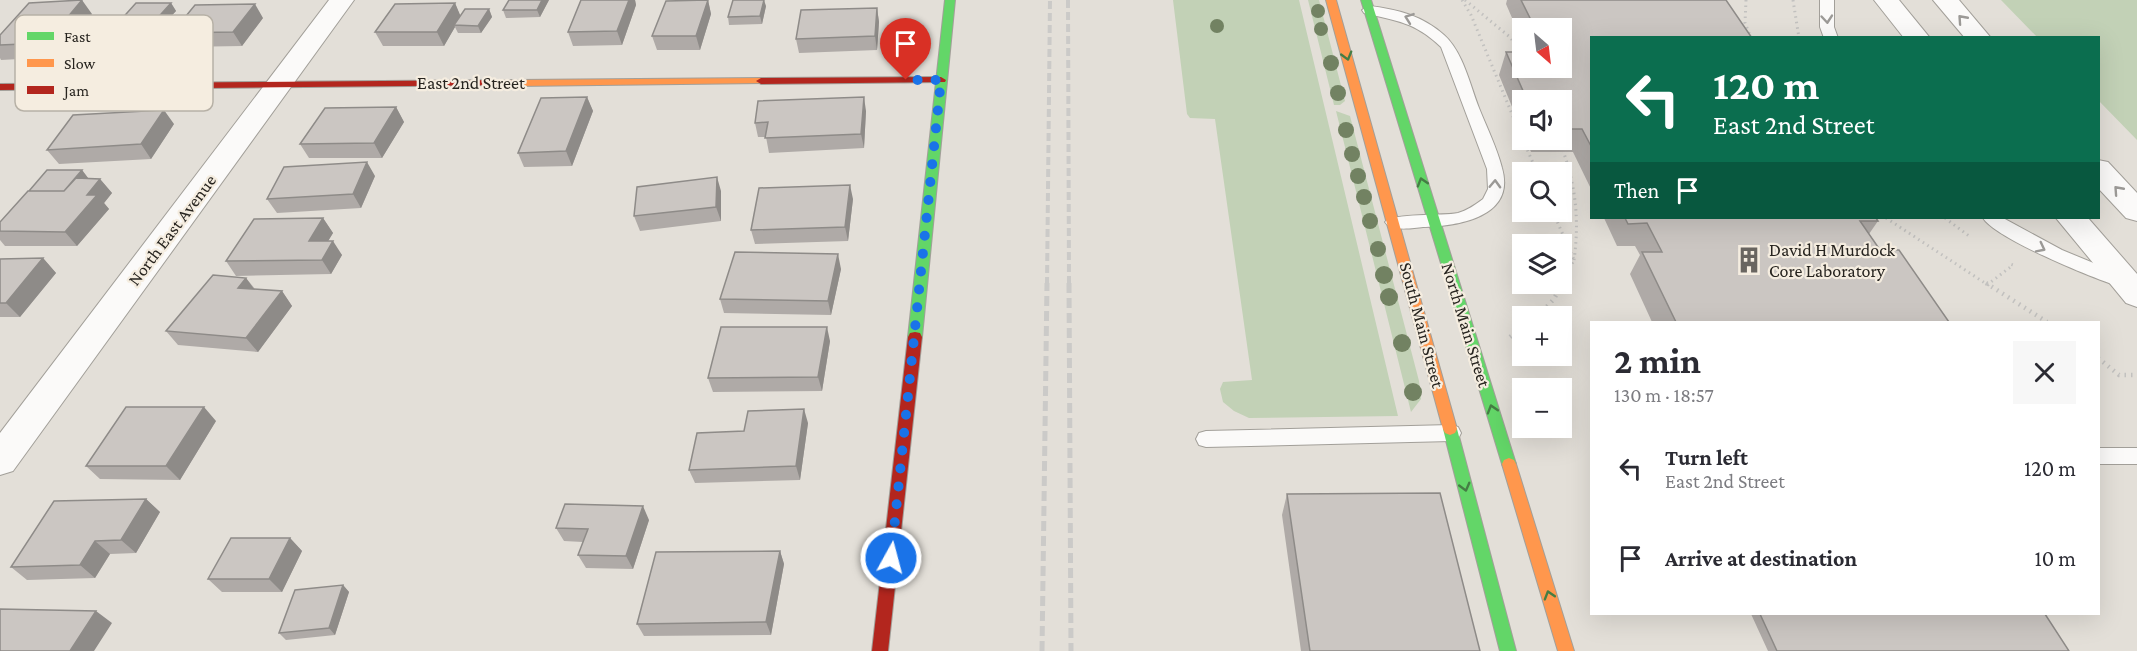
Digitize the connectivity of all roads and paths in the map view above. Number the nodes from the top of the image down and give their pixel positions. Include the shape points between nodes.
1 (342, 0) edge
2 (950, 0) edge
3 (1331, 0) edge
4 (1463, 0) edge
5 (1746, 0) edge
6 (1793, 0) edge
7 (1827, 0) edge
8 (1886, 0) edge
9 (1946, 0) edge
10 (1367, 5) edge
11 (1750, 36) edge
12 (1799, 36) edge
13 (1830, 36) edge
14 (1916, 36) edge
15 (1977, 36) edge
16 (1512, 40) edge
17 (941, 80) junction
18 (281, 84) junction
19 (213, 85) edge
20 (0, 87) edge
21 (15, 87) edge
22 (1512, 113) edge
23 (1563, 150) edge
24 (2100, 171) edge
25 (2137, 211) edge
26 (1888, 219) edge
27 (1946, 219) edge
28 (1993, 219) edge
29 (2072, 219) edge
30 (1434, 221) junction
31 (1393, 222) junction
32 (1557, 222) edge
33 (1974, 239) dead end
34 (1574, 260) junction
35 (2005, 260) dead end
36 (1987, 285) junction
37 (2132, 289) edge
38 (1547, 306) edge
39 (2045, 321) edge
40 (2100, 360) edge
41 (2137, 376) edge
42 (1451, 433) junction
43 (1206, 440) dead end
44 (2100, 456) edge
45 (2137, 456) edge
46 (0, 460) edge
47 (880, 651) edge
48 (1508, 651) edge
49 (1566, 651) edge

1 - 18 street, North East Avenue
2 - 17 street
3 -> 31 street, South Main Street
4 - 16 path
4 - 22 path
5 - 11 path via 1745,23
6 - 12 path
7 -> 13 lane
8 - 14 street
15 -> 9 street
30 -> 10 street, North Main Street
30 -> 10 lane via 1469,215 1488,206 1497,190 1495,169 1447,46 1433,30 1416,20
17 - 18 street, East 2nd Street
17 - 47 street
18 - 19 street, East 2nd Street
18 - 46 street, North East Avenue
20 - 21 street, East 2nd Street
23 - 34 path via 1577,198 1579,230
25 -> 24 street
26 - 36 path
27 - 33 path
28 -> 37 lane via 2030,243
29 - 37 street
30 - 31 lane
49 -> 30 street, North Main Street
31 - 42 street, South Main Street
32 - 34 path
34 - 38 path
35 - 36 path via 2013,266
36 - 39 path
40 - 41 path via 2119,375
42 - 43 lane
42 -> 48 street, South Main Street
44 - 45 lane

